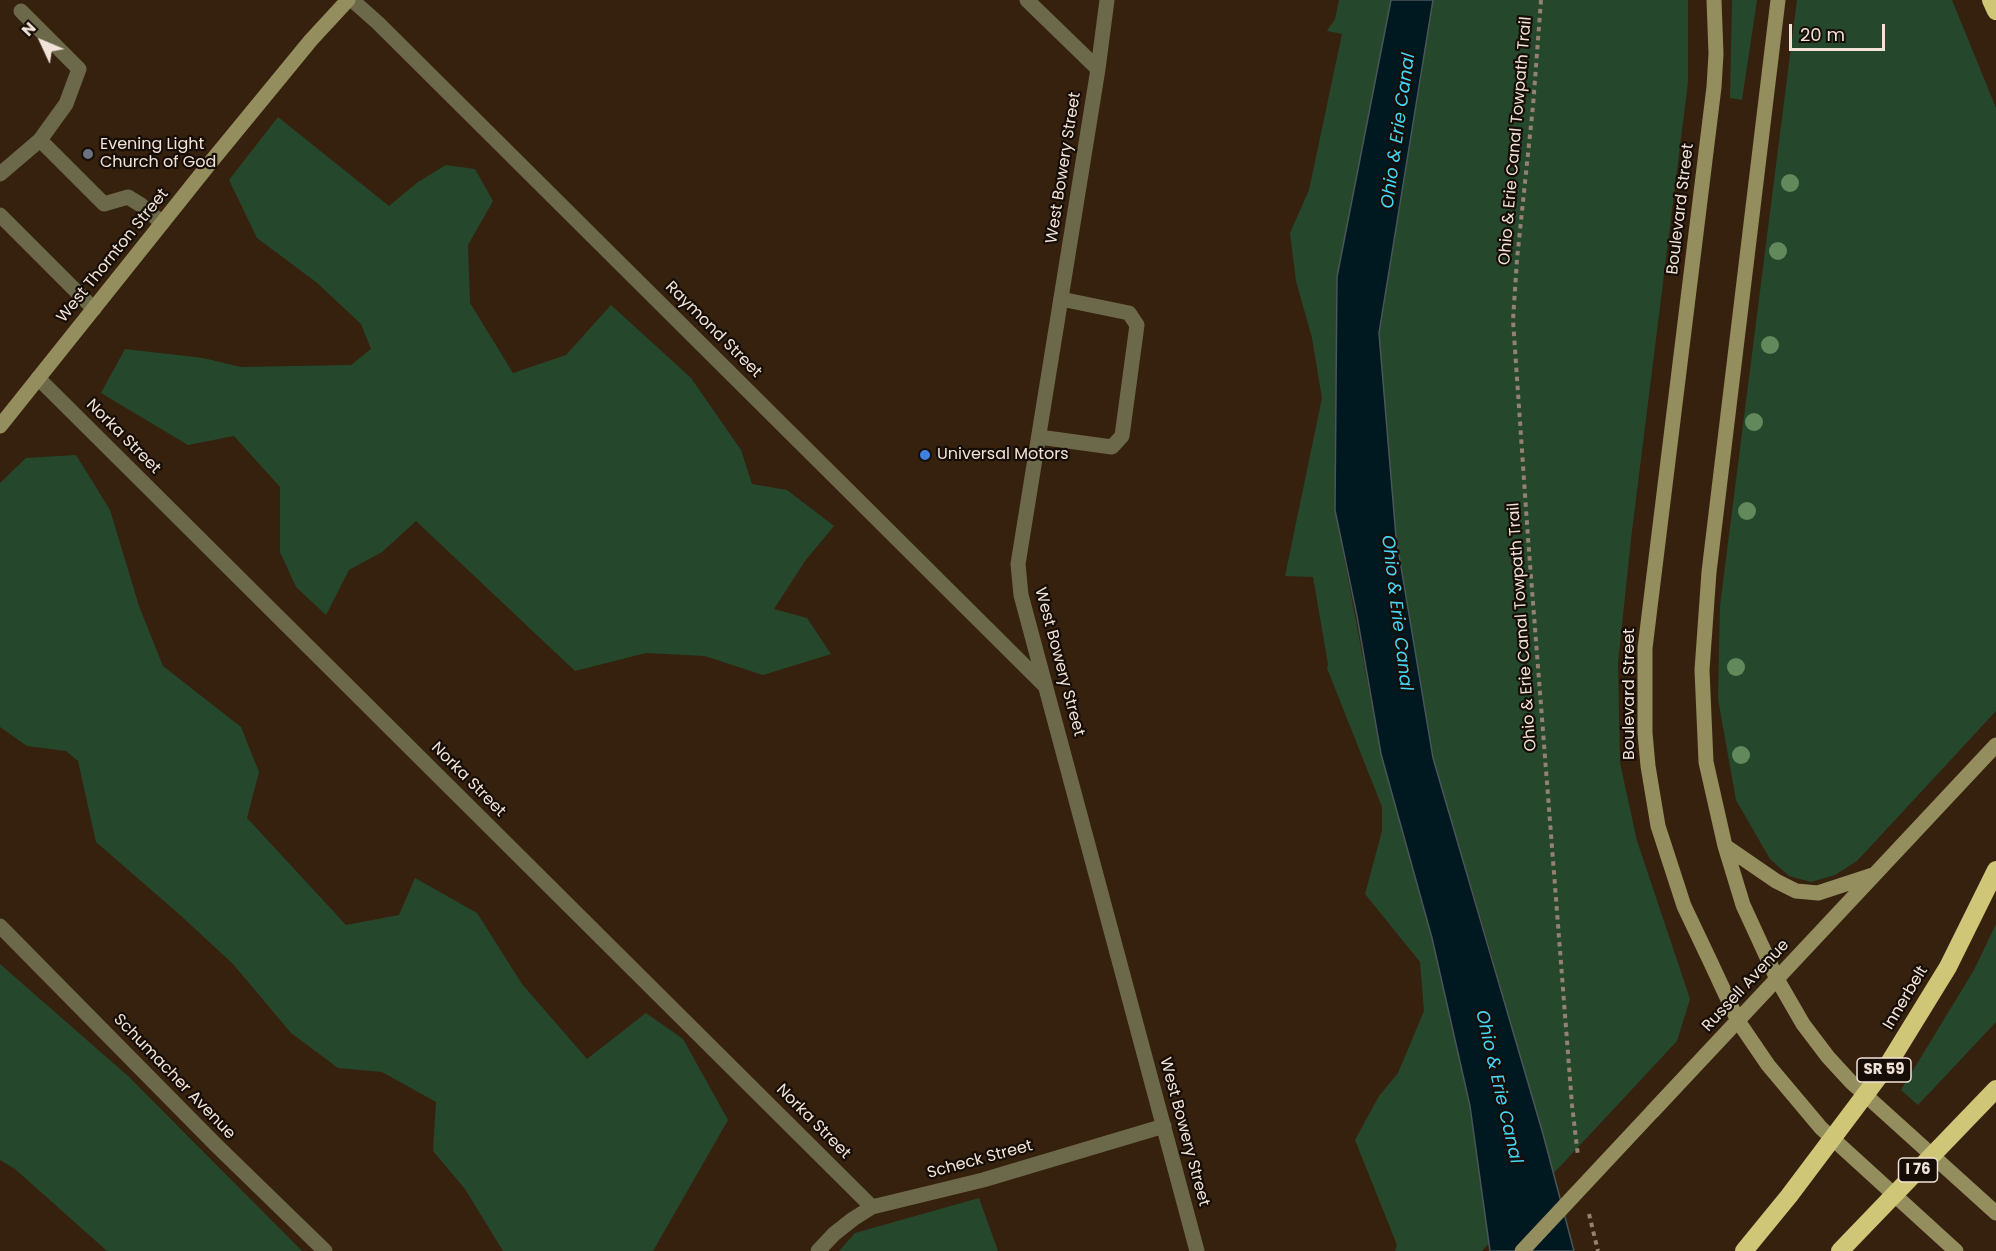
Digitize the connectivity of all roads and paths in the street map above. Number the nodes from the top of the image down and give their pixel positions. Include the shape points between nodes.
1 (350, 0) edge
2 (1028, 0) edge
3 (1107, 0) edge
4 (1541, 0) edge
5 (1714, 0) edge
6 (1779, 0) edge
7 (1991, 0) edge
8 (21, 11) dead end
9 (1996, 11) edge
10 (1098, 69) junction
11 (40, 140) junction
12 (0, 174) edge
13 (0, 215) edge
14 (162, 223) junction
15 (1061, 299) junction
16 (94, 309) junction
17 (38, 378) junction
18 (0, 426) edge
19 (1039, 436) junction
20 (1046, 687) junction
21 (1996, 746) edge
22 (1725, 846) junction
23 (1996, 870) edge
24 (1876, 874) junction
25 (0, 926) edge
26 (1778, 979) junction
27 (1738, 1021) junction
28 (1996, 1089) edge
29 (1164, 1126) junction
30 (1578, 1158) dead end
31 (872, 1207) junction
32 (1588, 1210) dead end
33 (1996, 1213) edge
34 (325, 1251) edge
35 (818, 1251) edge
36 (1197, 1251) edge
37 (1522, 1251) edge
38 (1598, 1251) edge
39 (1744, 1251) edge
40 (1840, 1251) edge
41 (1956, 1251) edge

1 - 14 main road, West Thornton Street via 311,40
1 - 20 street, Raymond Street via 387,31
2 - 10 street
3 - 10 street, West Bowery Street
4 - 30 path, Ohio & Erie Canal Towpath Trail via 1513,320
5 - 27 main road, Boulevard Street via 1714,87 1645,648 1644,734 1658,826 1668,861 1684,906
6 - 22 main road via 1710,560 1702,670 1706,762
7 - 9 highway
8 - 11 street via 80,69 66,104
10 - 15 street, West Bowery Street
11 - 12 street
11 - 14 street via 104,204 128,197
13 - 16 street
14 - 16 main road, West Thornton Street
15 - 19 street, West Bowery Street
15 - 19 street via 1129,313 1137,325 1122,436 1112,447
16 - 17 main road, West Thornton Street
17 - 18 main road, West Thornton Street
17 - 31 street, Norka Street
19 - 20 street, West Bowery Street via 1018,564 1025,616
20 - 29 street, West Bowery Street
21 - 24 main road, Russell Avenue
22 - 24 main road via 1796,891 1818,893
22 - 26 main road via 1743,905
23 - 39 highway, Innerbelt / SR 59, bridge via 1948,967 1889,1063
24 - 26 main road, Russell Avenue
25 - 34 street, Schumacher Avenue
26 - 27 main road, Russell Avenue
26 - 33 main road via 1827,1057
27 - 37 main road, Russell Avenue, bridge
27 - 41 main road, Boulevard Street via 1768,1065 1821,1128
28 - 40 highway, I 76, bridge
29 - 31 street, Scheck Street via 983,1180
29 - 36 street, West Bowery Street
31 - 35 street, Scheck Street via 852,1219
32 - 38 path

